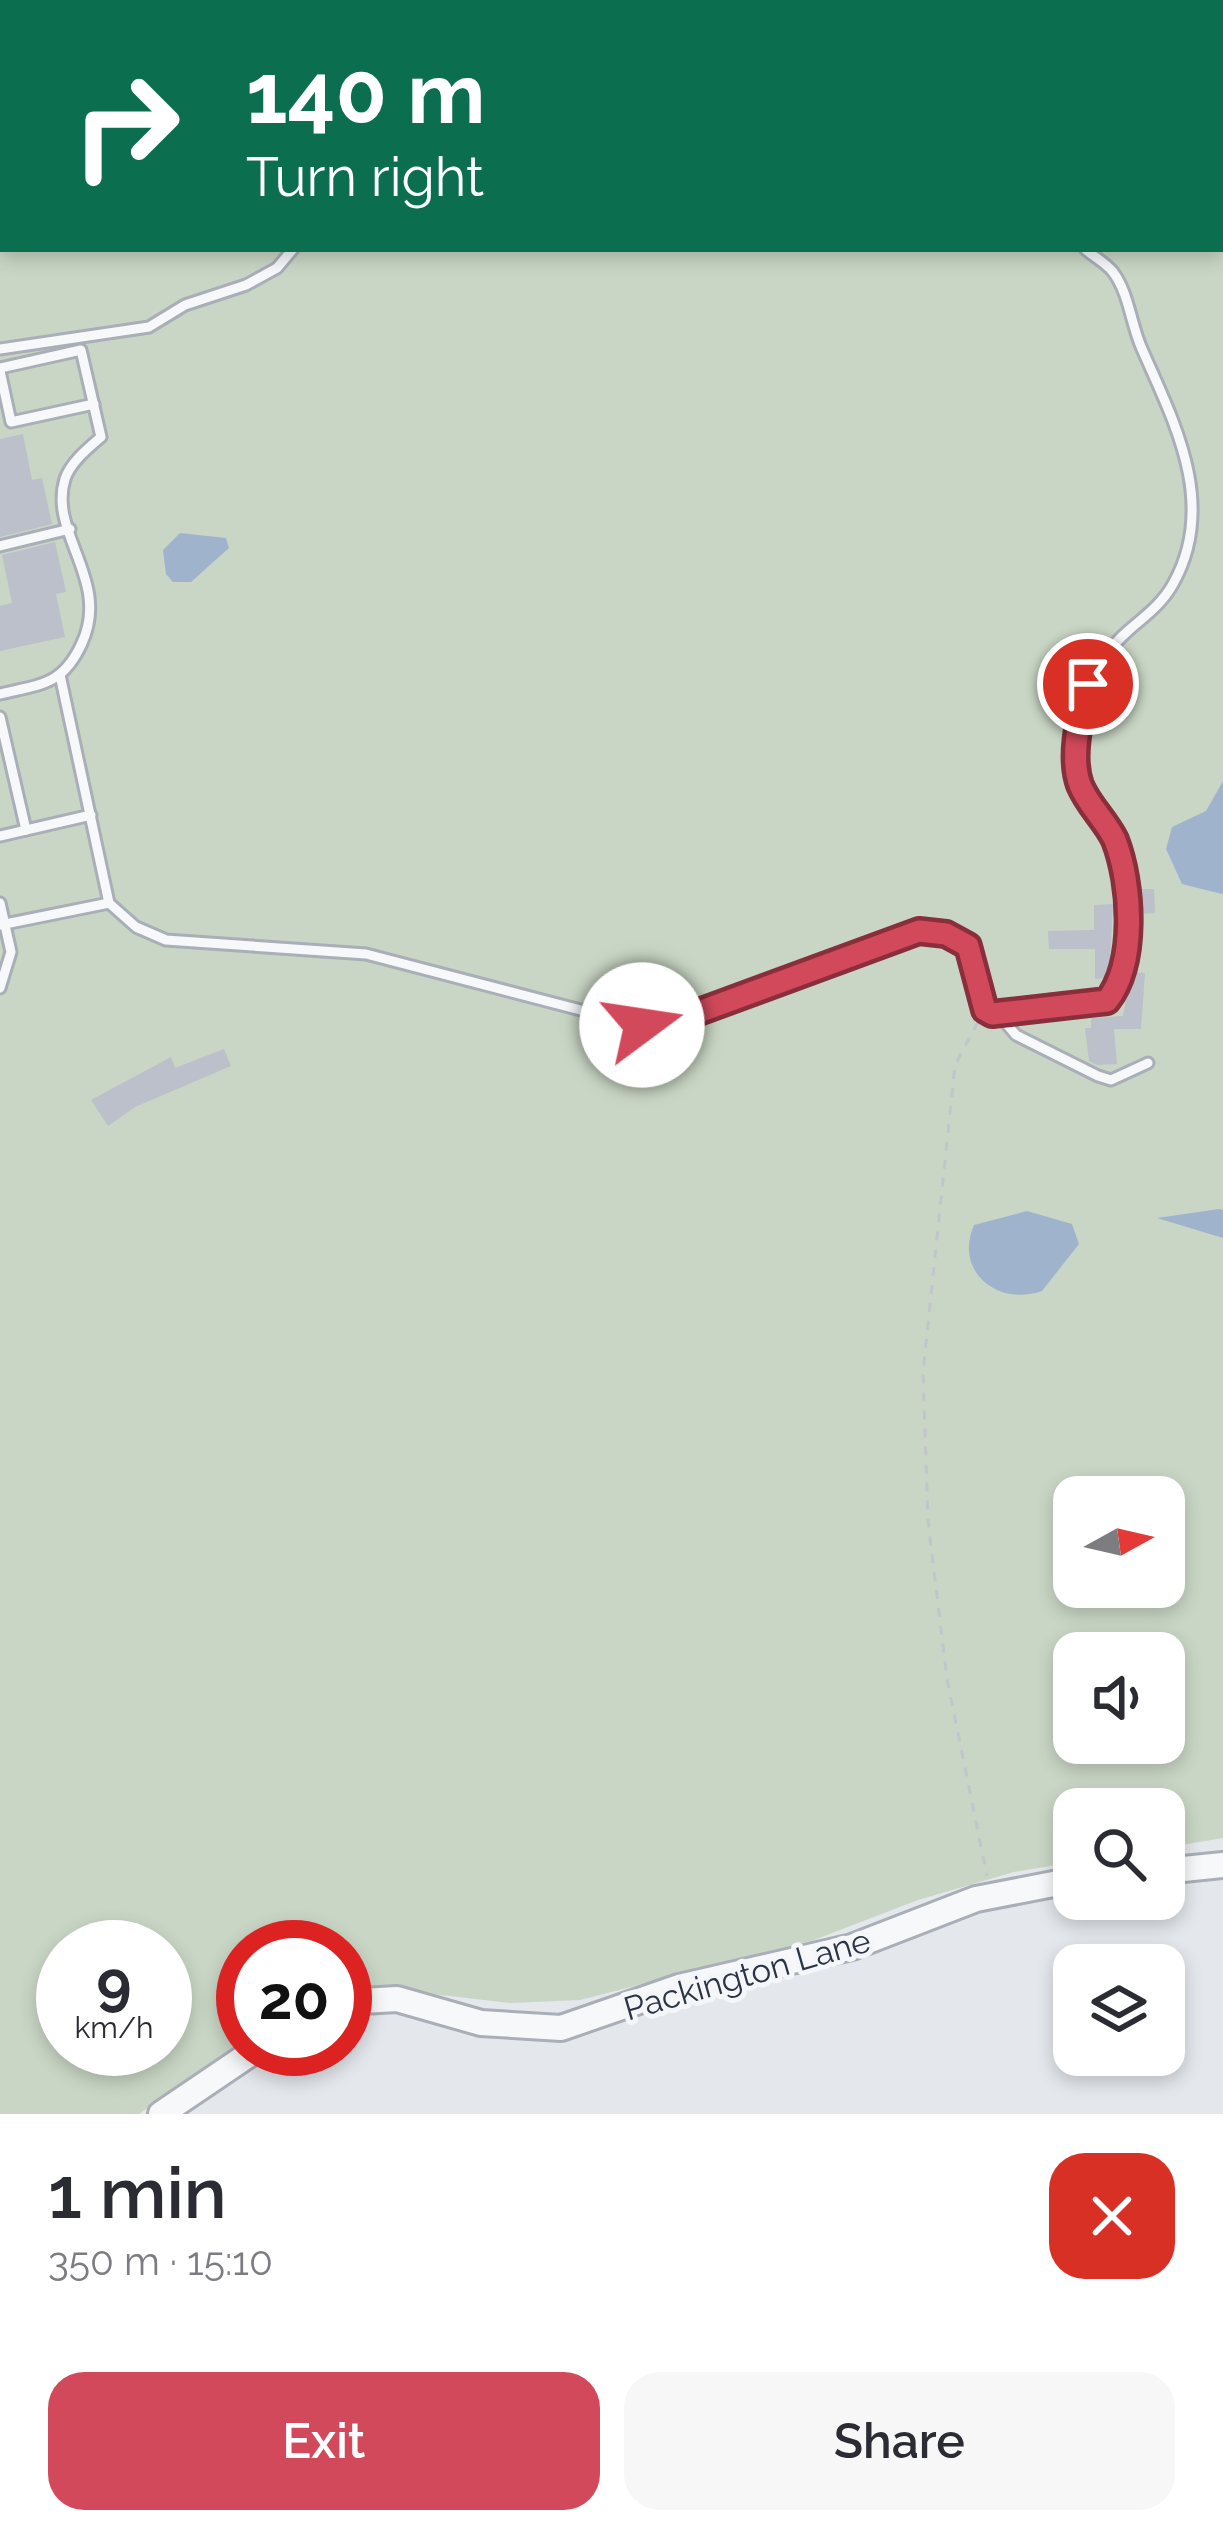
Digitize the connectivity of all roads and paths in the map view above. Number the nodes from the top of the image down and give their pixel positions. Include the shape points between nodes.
1 (290, 252) edge
2 (1089, 252) edge
3 (0, 350) edge
4 (0, 370) edge
5 (94, 404) junction
6 (70, 529) junction
7 (0, 546) edge
8 (60, 675) junction
9 (0, 694) edge
10 (0, 717) edge
11 (91, 815) junction
12 (26, 830) junction
13 (0, 836) edge
14 (0, 903) edge
15 (109, 903) junction
16 (2, 925) edge
17 (0, 988) edge
18 (985, 1010) junction
19 (1000, 1016) junction
20 (1148, 1064) dead end
21 (982, 1861) dead end
22 (1223, 1865) edge
23 (1185, 1869) edge
24 (1053, 1884) edge
25 (372, 2000) edge
26 (217, 2076) edge
27 (161, 2114) edge

1 - 3 lane via 262,276 149,327
2 - 19 lane via 1122,285 1132,328 1168,398 1191,486 1189,530 1174,582 1158,605 1099,659 1079,724 1080,784 1114,838 1128,889 1118,988 1107,1001
4 - 5 lane via 11,422
4 - 5 lane via 81,350
5 - 6 lane via 101,437 66,473 62,492
6 - 7 lane
6 - 8 lane via 92,608 71,668
8 - 9 lane
8 - 11 lane
10 - 12 lane
11 - 12 lane
11 - 15 lane
12 - 13 lane
14 - 16 lane
15 - 16 lane
15 - 18 lane via 166,940 366,954 642,1025 677,1020 898,935 934,932 968,946
16 - 17 lane via 11,952
18 - 19 lane
18 - 21 path via 956,1065 923,1372 928,1521 947,1679
19 - 20 lane via 1016,1035 1098,1076 1112,1080
22 - 23 street
24 - 25 street, Packington Lane via 976,1899 852,1947 680,1987 560,2027 481,2023 397,1999
26 - 27 street

